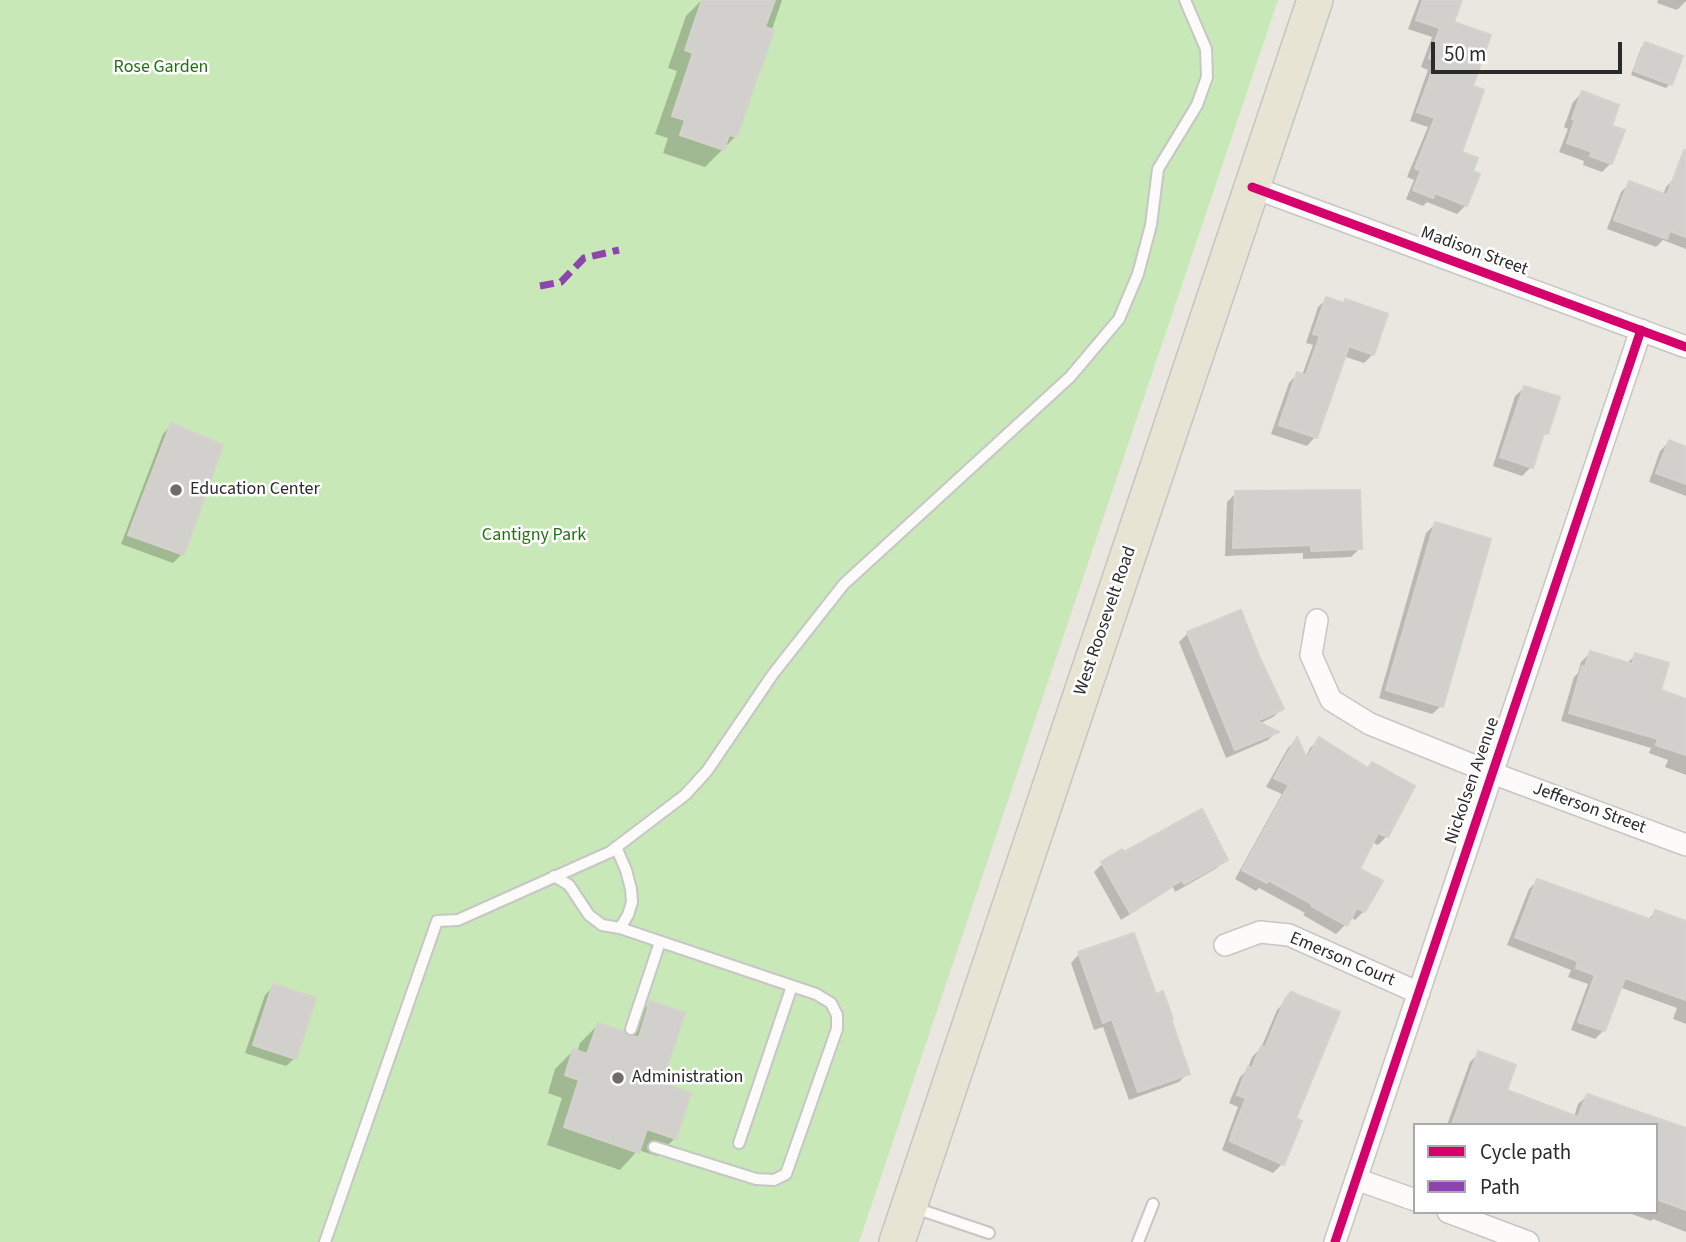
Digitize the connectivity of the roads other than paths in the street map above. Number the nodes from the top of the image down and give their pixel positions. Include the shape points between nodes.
1 (1185, 0) edge
2 (1315, 0) edge
3 (1252, 187) junction
4 (1641, 330) junction
5 (1686, 347) edge
6 (1317, 620) dead end
7 (1492, 773) junction
8 (1686, 845) edge
9 (616, 847) junction
10 (554, 876) junction
11 (620, 928) junction
12 (660, 942) junction
13 (1225, 945) dead end
14 (792, 986) junction
15 (1419, 993) junction
16 (631, 1029) dead end
17 (739, 1143) dead end
18 (654, 1147) dead end
19 (1356, 1179) junction
20 (1413, 1199) edge
21 (1153, 1204) dead end
22 (909, 1206) junction
23 (1453, 1214) edge
24 (989, 1233) dead end
25 (325, 1242) edge
26 (897, 1242) edge
27 (1139, 1242) edge
28 (1335, 1242) edge
29 (1528, 1242) edge

1 - 9 lane via 1206,49 1207,77 1197,105 1158,169 1151,225 1119,319 1070,377 845,584 773,674 707,771 685,795
2 - 3 main road, West Roosevelt Road
3 - 4 street, Madison Street
3 - 22 main road, West Roosevelt Road
4 - 5 street, Madison Street
4 - 7 street, Nickolsen Avenue
6 - 7 street, Jefferson Street via 1311,655 1331,700 1370,724
7 - 8 street, Jefferson Street
7 - 15 street, Nickolsen Avenue
9 - 10 lane
9 - 11 lane via 632,902
10 - 11 lane via 569,885 589,915 602,925
10 - 25 lane via 458,920 436,921
11 - 12 lane
12 - 14 lane
12 - 16 lane
13 - 15 street, Emerson Court via 1260,932 1289,935
14 - 17 lane
14 - 18 lane via 831,1003 837,1029 786,1174 774,1180 756,1179
15 - 19 street, Nickolsen Avenue
19 - 20 street
19 - 28 street, Nickolsen Avenue
21 - 27 lane
22 - 24 lane
22 - 26 main road, West Roosevelt Road
23 - 29 street

